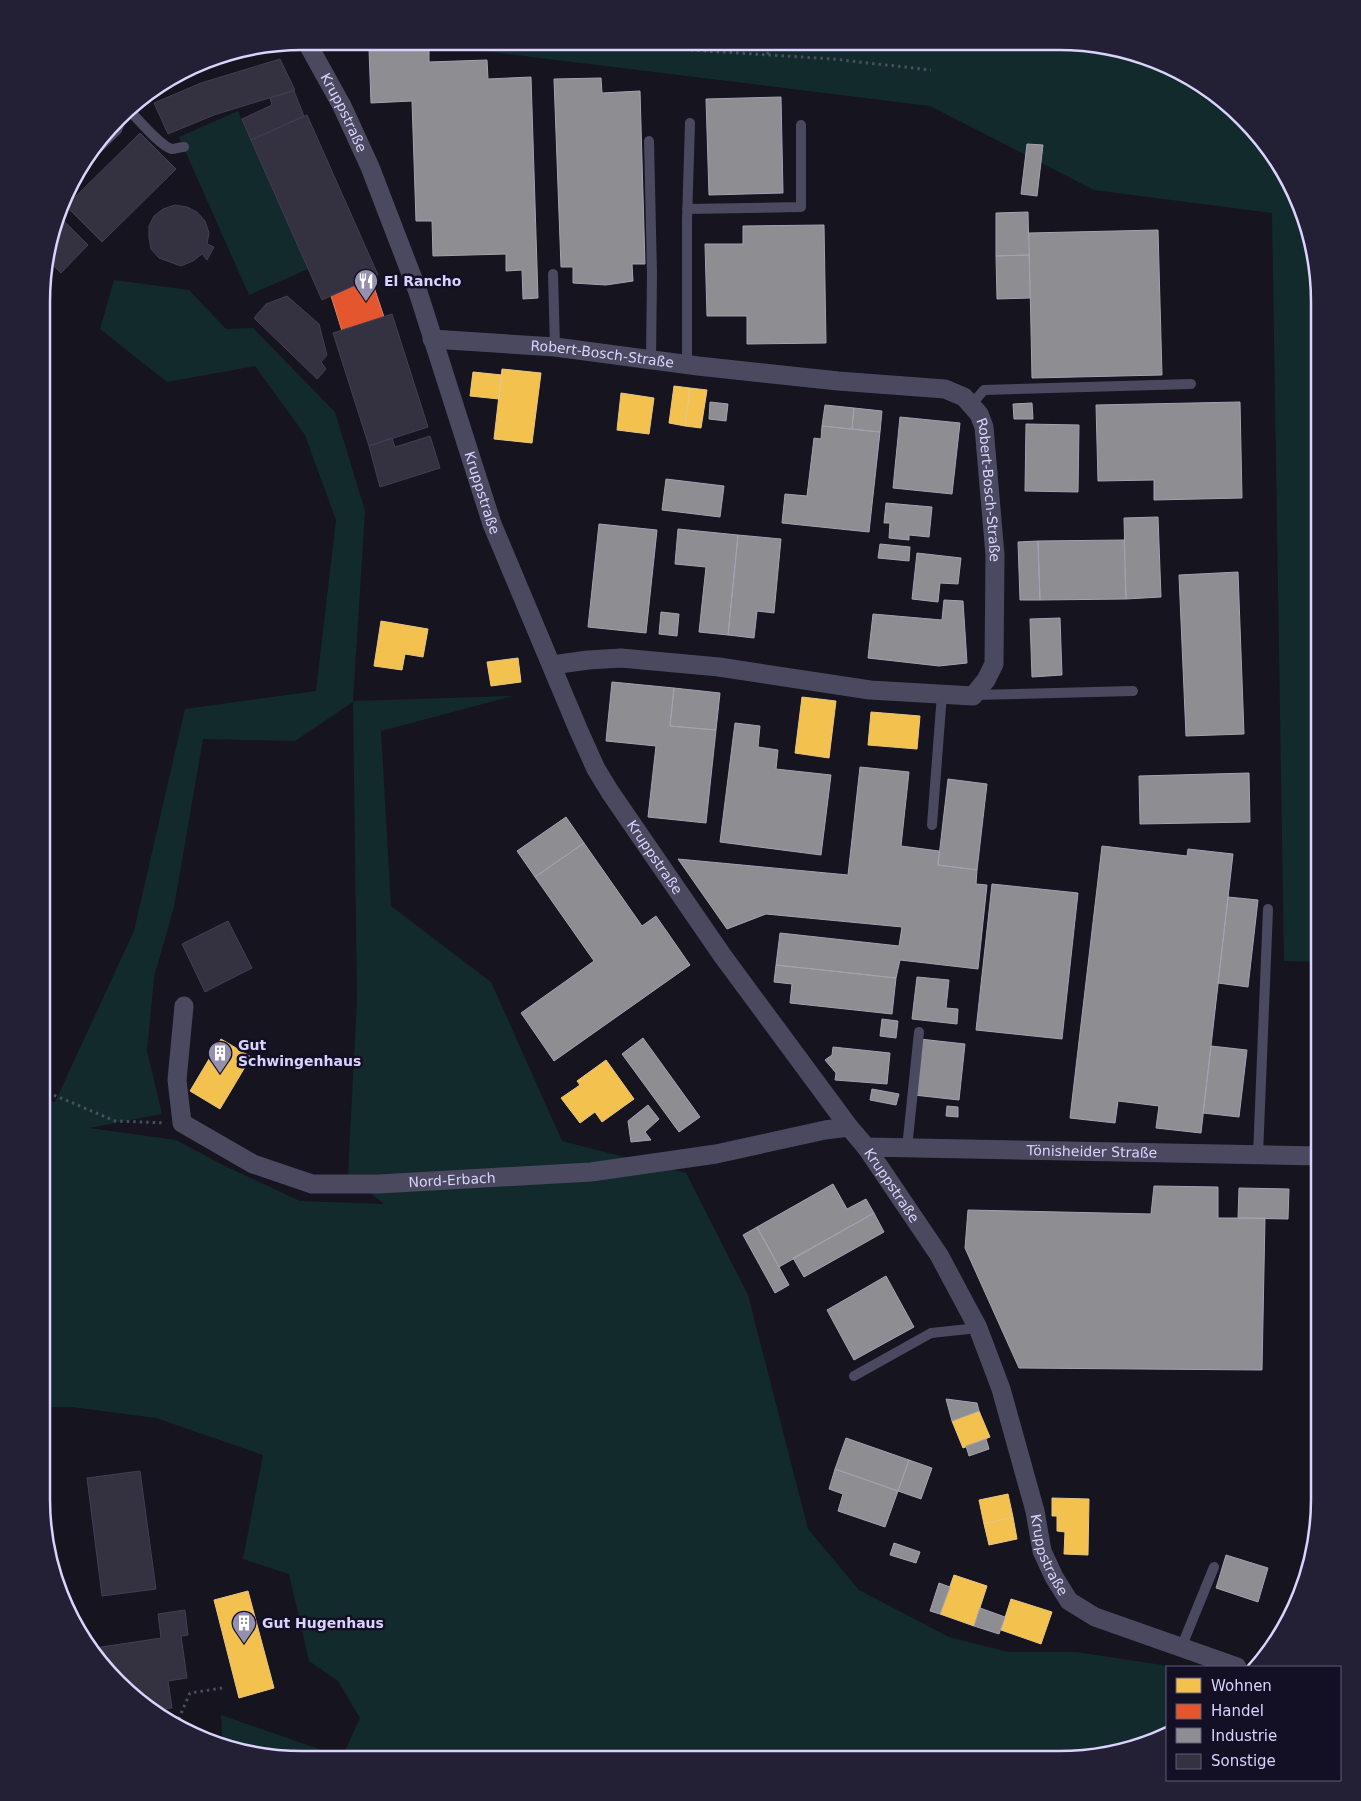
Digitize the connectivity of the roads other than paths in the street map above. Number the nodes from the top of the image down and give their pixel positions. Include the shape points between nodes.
1 (311, 50) edge
2 (134, 115) edge
3 (690, 123) dead end
4 (801, 125) dead end
5 (649, 141) dead end
6 (184, 147) dead end
7 (687, 210) junction
8 (554, 274) dead end
9 (432, 340) junction
10 (555, 347) junction
11 (651, 360) junction
12 (688, 365) junction
13 (1191, 384) dead end
14 (971, 405) junction
15 (552, 664) junction
16 (1133, 691) dead end
17 (942, 694) junction
18 (973, 696) junction
19 (932, 825) dead end
20 (1268, 909) dead end
21 (184, 1006) dead end
22 (919, 1032) dead end
23 (849, 1127) junction
24 (866, 1147) junction
25 (907, 1148) junction
26 (1258, 1155) junction
27 (1311, 1156) edge
28 (978, 1328) junction
29 (854, 1376) dead end
30 (1214, 1567) dead end
31 (1181, 1648) junction
32 (1234, 1666) edge

1 - 9 street, Kruppstraße via 370,167 418,292
2 - 6 lane via 166,146 172,149
3 - 7 lane
4 - 7 lane via 802,207
5 - 11 lane
7 - 12 lane
8 - 10 lane
9 - 10 street, Robert-Bosch-Straße
9 - 15 street, Kruppstraße via 492,524
10 - 11 street, Robert-Bosch-Straße
11 - 12 street, Robert-Bosch-Straße
12 - 14 street, Robert-Bosch-Straße via 945,389 964,397
13 - 14 lane via 984,390
14 - 18 street, Robert-Bosch-Straße via 984,427 995,555 994,664
15 - 17 street via 621,658 719,667 870,690
15 - 23 street, Kruppstraße via 596,769 610,792 722,956
16 - 18 lane
17 - 18 street
17 - 19 lane
20 - 26 lane
21 - 23 street, Nord-Erbach via 177,1080 182,1123 253,1164 312,1184 379,1184 591,1172 716,1154
22 - 25 lane
23 - 24 street, Kruppstraße
24 - 25 street, Tönisheider Straße
24 - 28 street, Kruppstraße via 939,1255
25 - 26 street, Tönisheider Straße
26 - 27 street, Tönisheider Straße
28 - 29 lane via 931,1333
28 - 31 street, Kruppstraße via 1000,1389 1035,1511 1042,1551 1069,1601 1095,1618
30 - 31 lane
31 - 32 street, Kruppstraße

